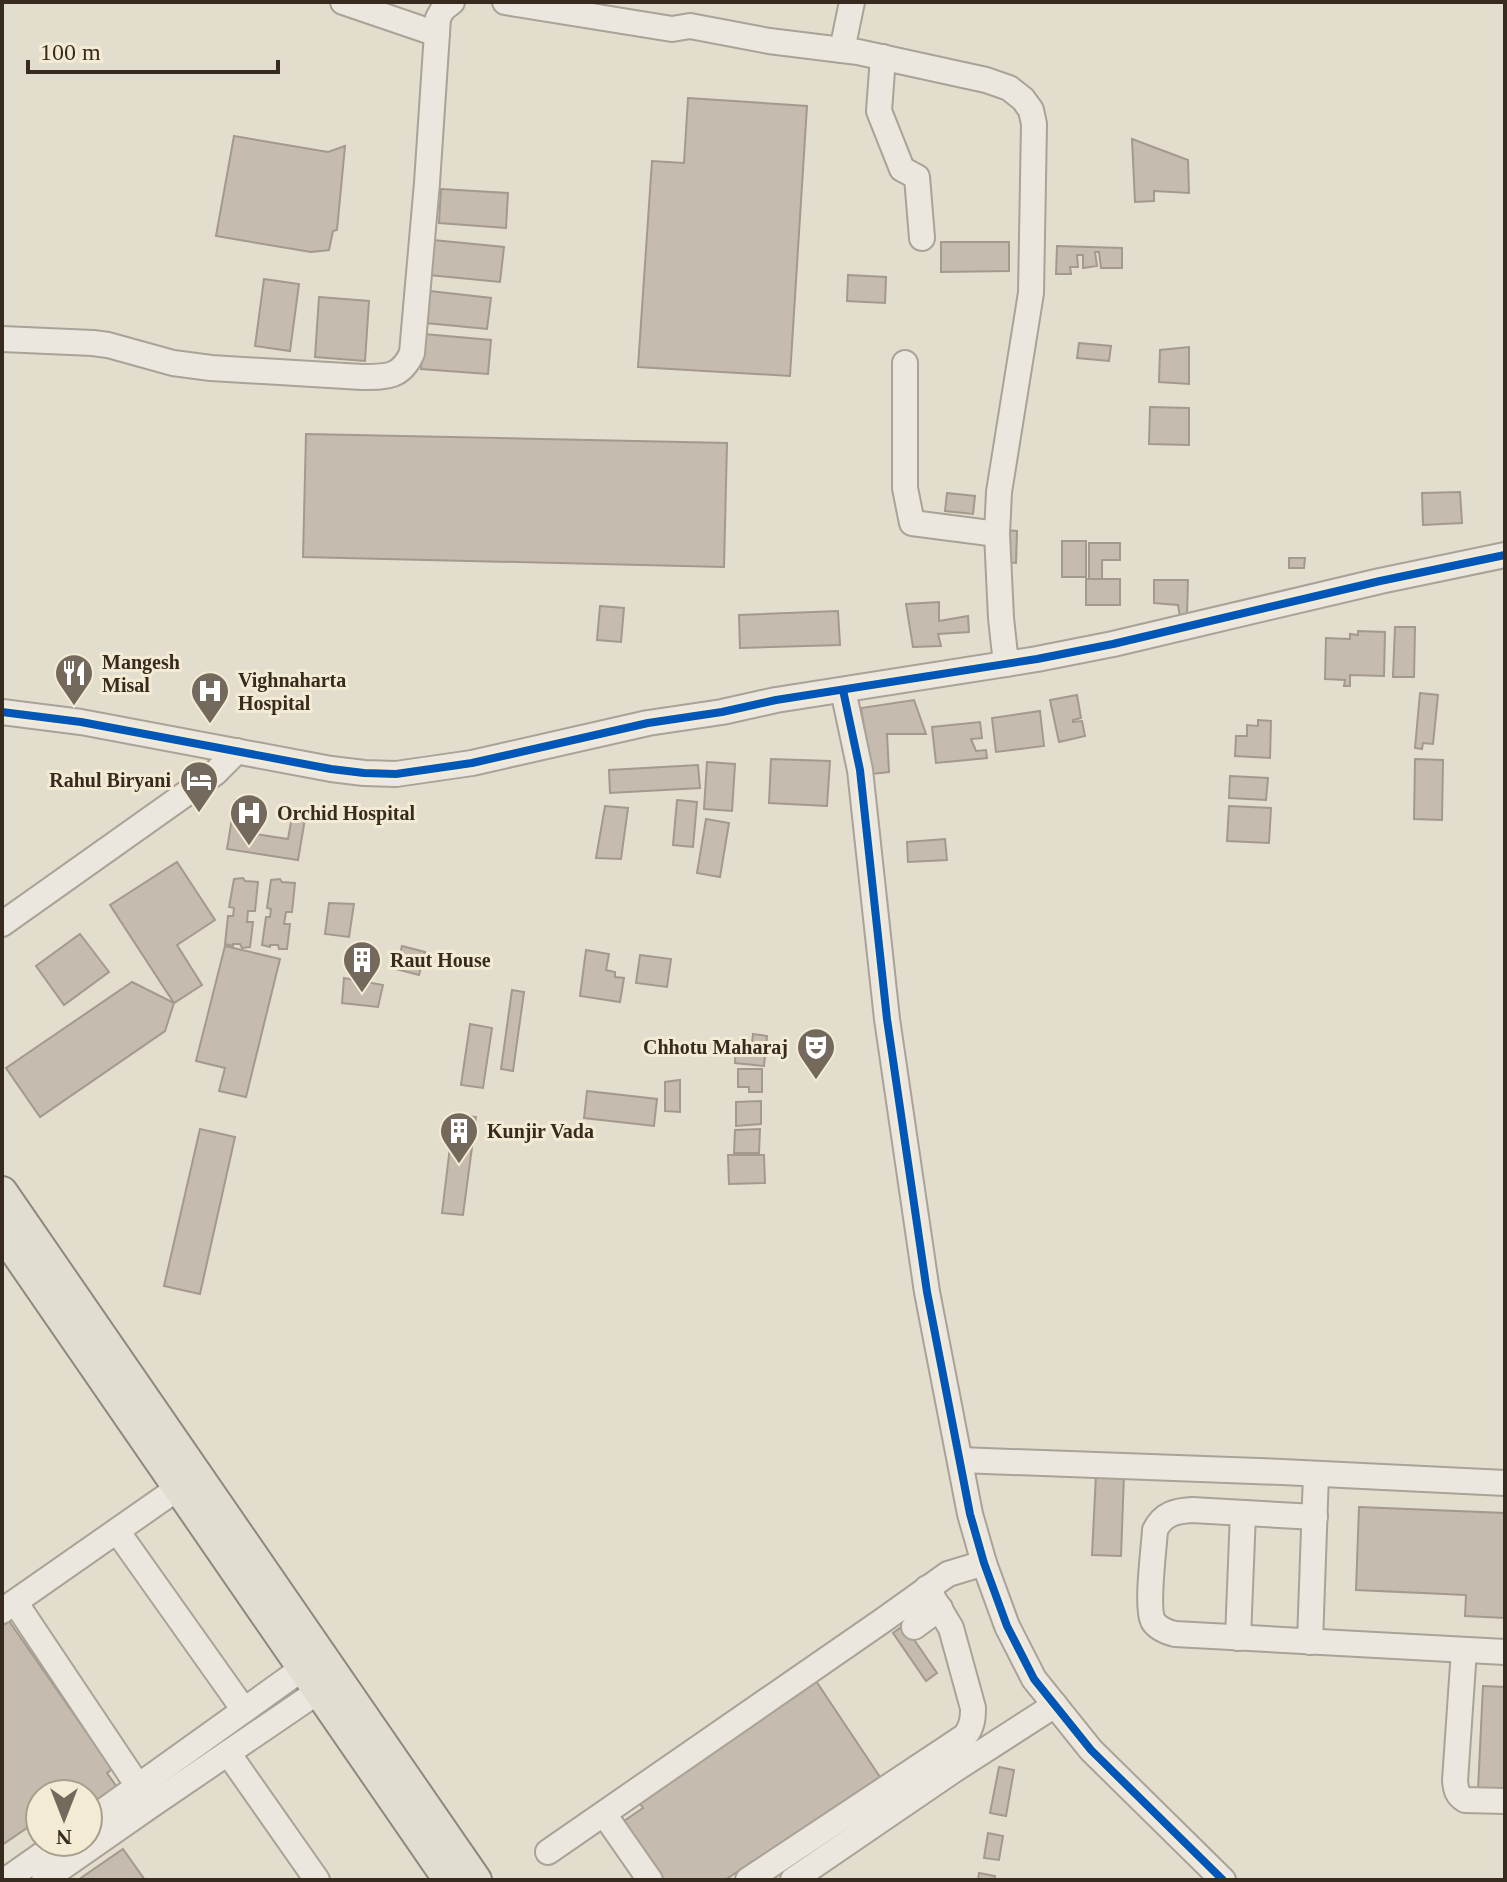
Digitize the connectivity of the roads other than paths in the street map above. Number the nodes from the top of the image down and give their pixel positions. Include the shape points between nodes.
1 (343, 2) edge
2 (452, 2) edge
3 (505, 2) edge
4 (852, 2) edge
5 (437, 34) junction
6 (842, 50) junction
7 (883, 57) junction
8 (922, 238) dead end
9 (2, 339) edge
10 (905, 363) dead end
11 (997, 534) junction
12 (1505, 555) edge
13 (1006, 664) junction
14 (843, 690) junction
15 (2, 712) edge
16 (237, 751) junction
17 (2, 924) edge
18 (2, 1192) edge
19 (2, 1232) edge
20 (960, 1460) junction
21 (1316, 1474) junction
22 (187, 1482) junction
23 (1505, 1483) edge
24 (1243, 1513) junction
25 (1315, 1517) junction
26 (117, 1531) junction
27 (984, 1563) junction
28 (934, 1598) junction
29 (8, 1607) edge
30 (914, 1627) dead end
31 (1238, 1638) junction
32 (1310, 1642) junction
33 (1464, 1650) junction
34 (1505, 1652) edge
35 (320, 1673) junction
36 (1055, 1705) junction
37 (244, 1710) junction
38 (228, 1753) junction
39 (138, 1786) junction
40 (1505, 1801) edge
41 (104, 1810) edge
42 (604, 1814) junction
43 (548, 1852) dead end
44 (37, 1858) edge
45 (6, 1880) edge
46 (44, 1880) edge
47 (317, 1880) edge
48 (449, 1880) edge
49 (476, 1880) edge
50 (650, 1880) edge
51 (748, 1880) edge
52 (793, 1880) edge
53 (1223, 1880) edge

1 - 5 street
2 - 5 street via 438,18
3 - 6 street
4 - 6 street
5 - 9 street via 412,353 401,370 362,377 211,368 108,345
6 - 7 street
7 - 8 street via 879,111 902,169 917,177
7 - 11 street via 1009,88 1031,110 1031,293
10 - 11 street via 905,488 912,523
11 - 13 street
12 - 13 street
13 - 14 street
14 - 16 street via 396,774 331,769
14 - 20 street via 860,770 887,1019 927,1292
15 - 16 street
16 - 17 street via 215,773
18 - 22 main road
19 - 22 main road
20 - 21 street
20 - 27 street
21 - 23 street
21 - 25 street
22 - 26 street
22 - 35 main road
24 - 25 street
24 - 31 street
24 - 31 street via 1180,1511 1159,1522 1150,1607 1162,1630
25 - 32 street
26 - 29 street
26 - 37 street
27 - 28 street via 948,1574
27 - 36 street via 1014,1640
28 - 30 street
28 - 42 street via 882,1621
28 - 51 street via 951,1628 946,1647 973,1708 970,1731
29 - 39 street
31 - 32 street
32 - 33 street
33 - 34 street
33 - 40 street via 1456,1790 1465,1800
35 - 37 street
35 - 38 street
35 - 48 main road
35 - 49 main road
36 - 52 street
36 - 53 street via 1091,1750
37 - 39 street
38 - 46 street
38 - 47 street
39 - 41 street
42 - 43 street
42 - 50 street
44 - 45 street

